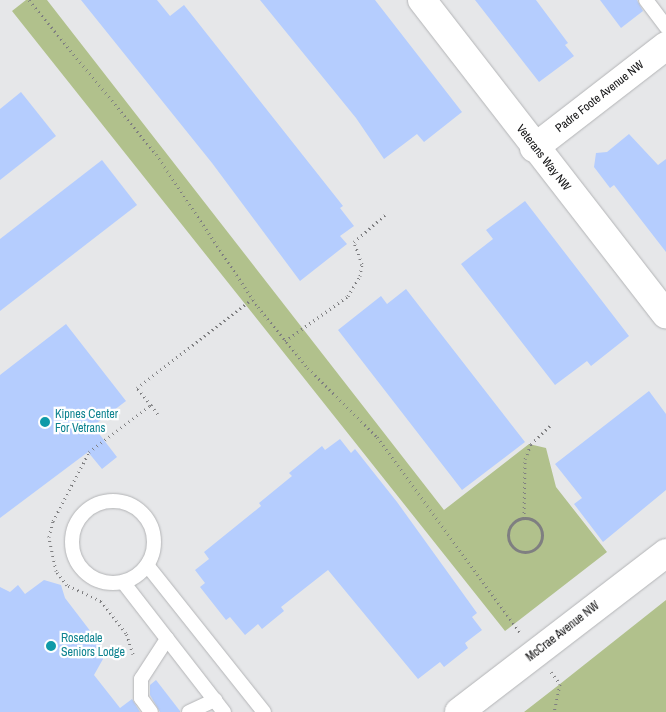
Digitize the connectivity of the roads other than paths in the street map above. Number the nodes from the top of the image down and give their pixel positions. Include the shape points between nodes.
1 (422, 0) edge
2 (646, 0) edge
3 (666, 26) edge
4 (666, 46) edge
5 (534, 148) junction
6 (666, 314) edge
7 (666, 552) edge
8 (148, 565) junction
9 (123, 582) junction
10 (167, 639) junction
11 (215, 700) junction
12 (151, 712) edge
13 (189, 712) edge
14 (224, 712) edge
15 (264, 712) edge
16 (459, 712) edge

1 - 5 street, Veterans Way NW
2 - 3 lane
4 - 5 street, Padre Foote Avenue NW
5 - 6 street, Veterans Way NW
7 - 16 street, McCrae Avenue NW
8 - 9 lane
8 - 9 lane via 153,532 140,512 117,501 93,506 83,514 72,538 77,564 97,581
8 - 15 lane
9 - 10 lane
10 - 11 lane
10 - 12 lane via 141,679 141,698
11 - 13 lane
11 - 14 lane

